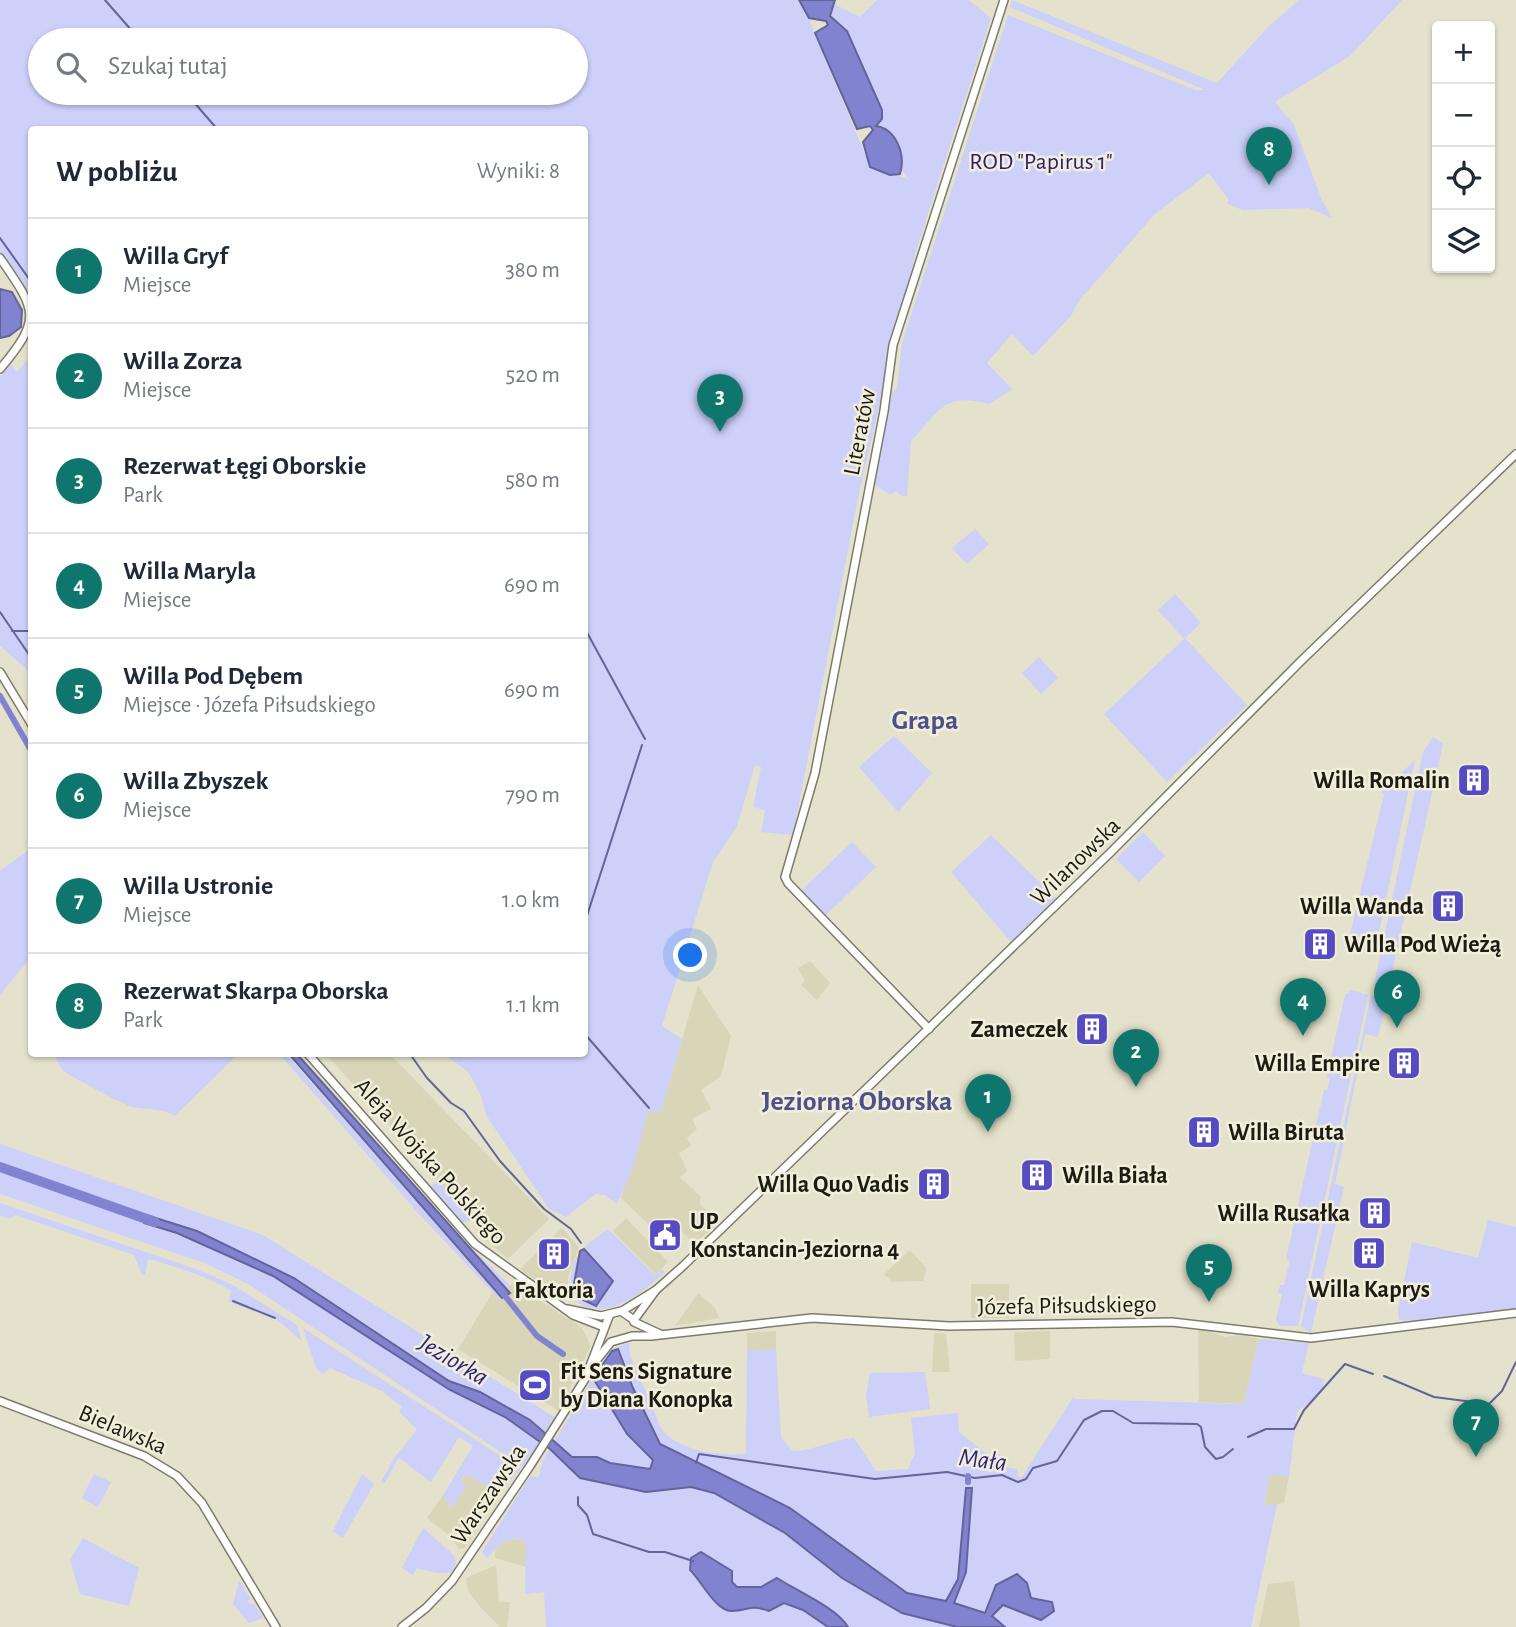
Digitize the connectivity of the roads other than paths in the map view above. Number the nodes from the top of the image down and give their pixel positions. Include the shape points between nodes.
1 (1004, 0) edge
2 (0, 258) edge
3 (28, 305) edge
4 (28, 321) edge
5 (0, 369) edge
6 (1516, 454) edge
7 (0, 672) edge
8 (28, 718) edge
9 (929, 1030) junction
10 (311, 1057) edge
11 (656, 1290) junction
12 (567, 1309) junction
13 (622, 1311) junction
14 (1516, 1313) edge
15 (610, 1314) junction
16 (634, 1321) junction
17 (603, 1330) junction
18 (660, 1334) junction
19 (626, 1338) junction
20 (618, 1340) junction
21 (590, 1368) junction
22 (0, 1401) edge
23 (276, 1627) edge
24 (402, 1627) edge

1 - 9 street, Literatów via 893,345 815,773 786,880
2 - 3 street
4 - 5 street via 24,340
6 - 9 street, Wilanowska
7 - 8 street
9 - 11 street, Wilanowska
10 - 12 street, Aleja Wojska Polskiego via 475,1244
11 - 13 street, Wilanowska
11 - 16 street, Wilanowska
12 - 15 street, Aleja Wojska Polskiego
12 - 17 street, Aleja Wojska Polskiego
13 - 15 street
13 - 16 street
14 - 18 street, Józefa Piłsudskiego via 1311,1338 1172,1322 949,1326 812,1318
15 - 17 street
16 - 18 street
16 - 19 street
17 - 20 street
17 - 21 street, Warszawska
18 - 19 street, Józefa Piłsudskiego
19 - 20 street
20 - 21 street, Warszawska via 607,1346
21 - 24 street, Warszawska via 452,1581
22 - 23 street, Bielawska via 138,1453 177,1476 202,1503

